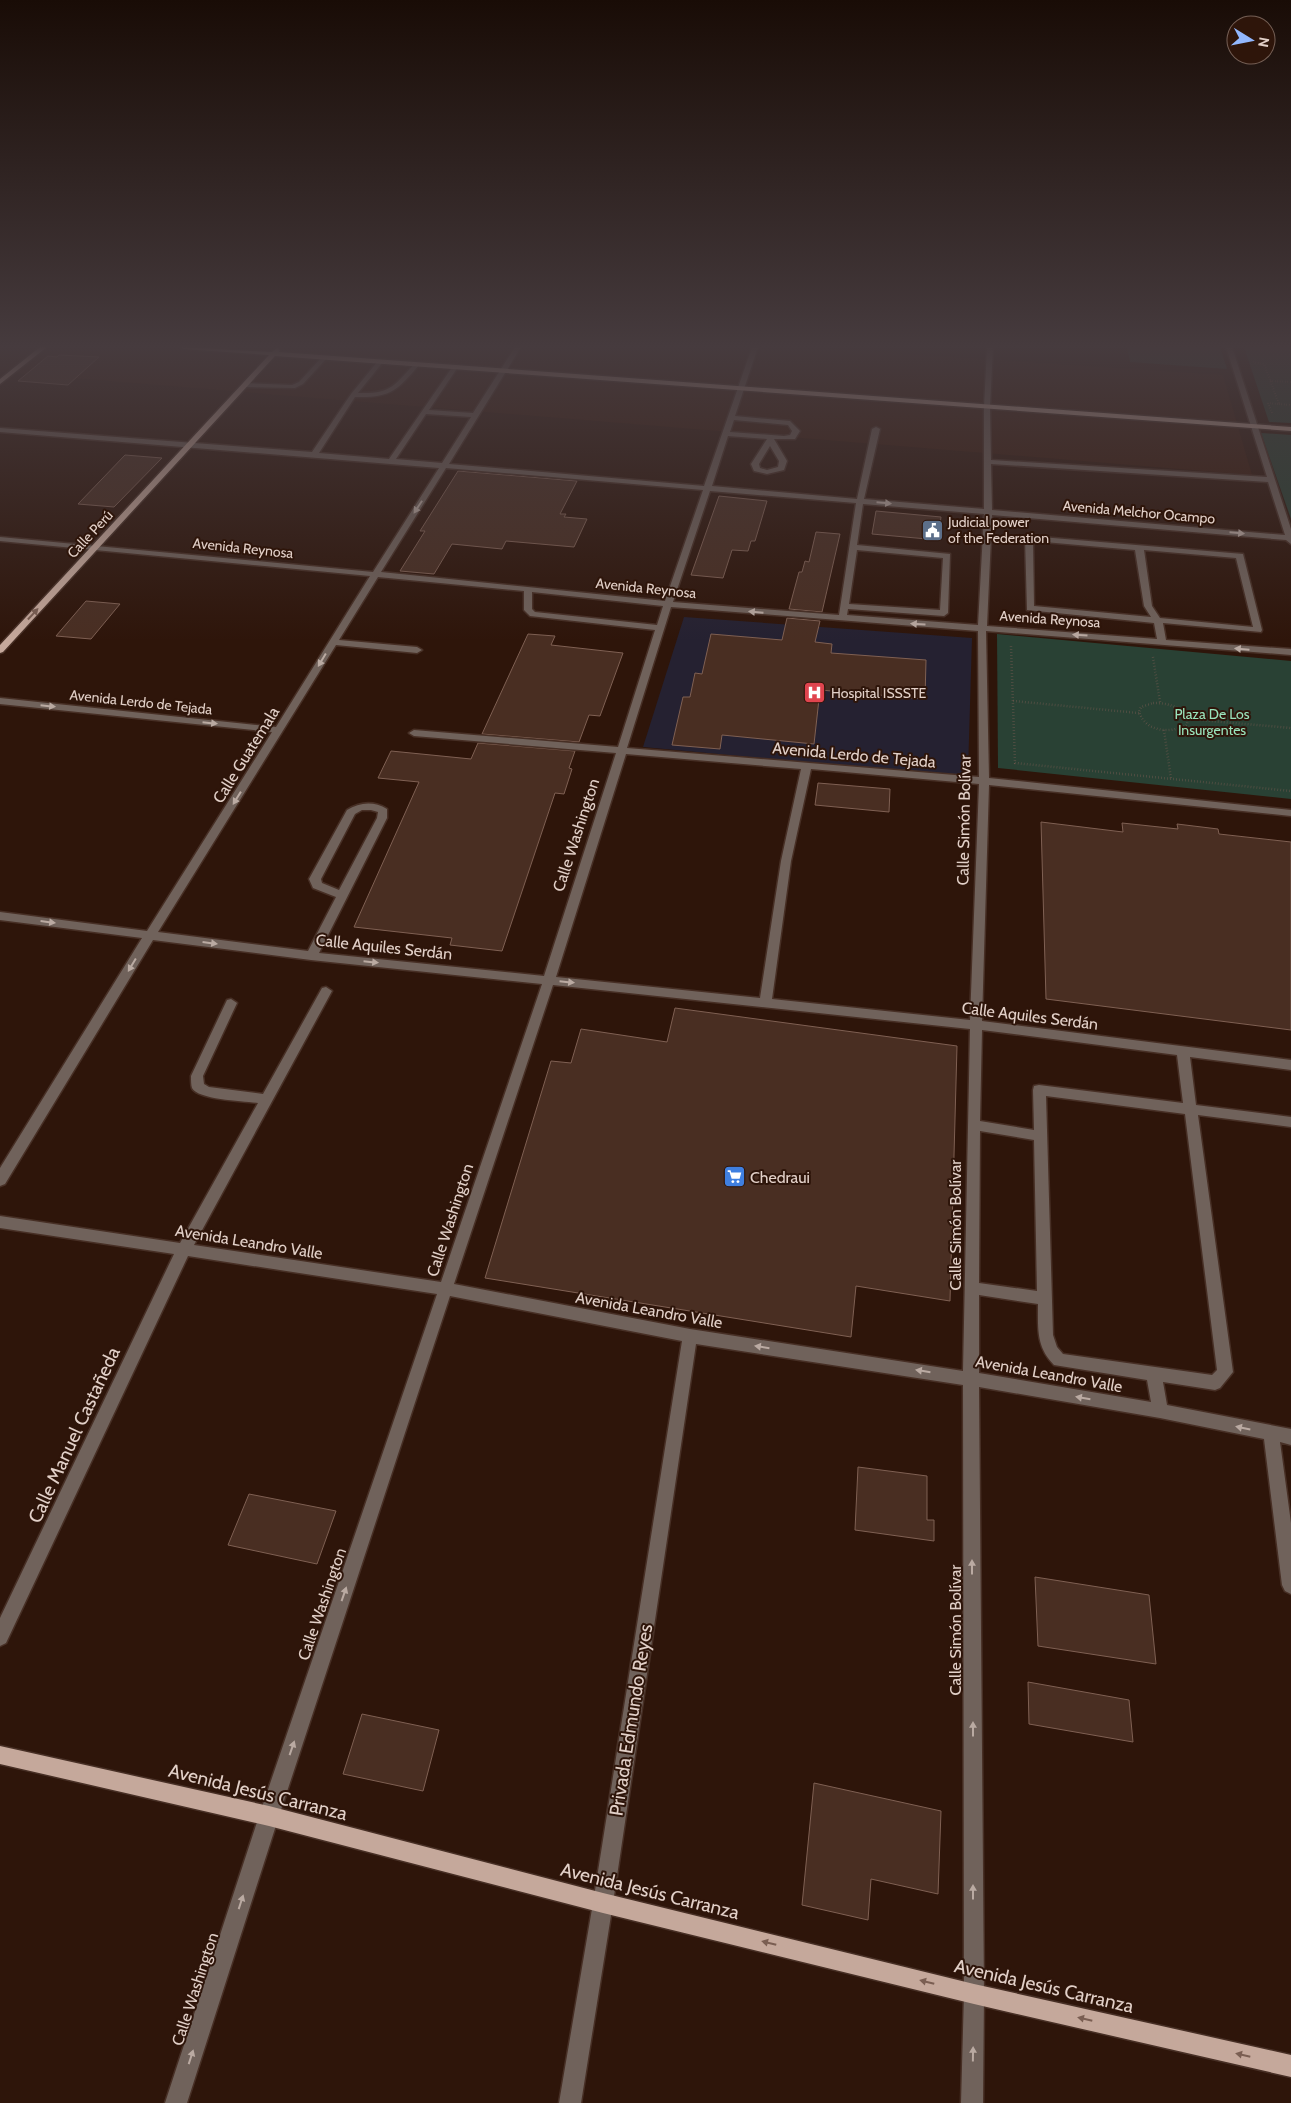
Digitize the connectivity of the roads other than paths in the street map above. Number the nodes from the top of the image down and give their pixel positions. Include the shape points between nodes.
1 (189, 445) edge
2 (203, 445) edge
3 (320, 445) edge
4 (402, 445) edge
5 (457, 445) edge
6 (722, 445) edge
7 (872, 445) edge
8 (988, 445) edge
9 (1261, 445) edge
10 (314, 455) junction
11 (391, 461) junction
12 (988, 462) junction
13 (444, 466) junction
14 (1272, 480) junction
15 (708, 488) junction
16 (860, 501) junction
17 (988, 512) junction
18 (0, 539) edge
19 (1290, 540) edge
20 (1139, 547) junction
21 (94, 548) junction
22 (853, 548) junction
23 (374, 575) junction
24 (528, 589) junction
25 (668, 604) junction
26 (844, 606) junction
27 (1148, 606) junction
28 (842, 619) junction
29 (1140, 619) junction
30 (1158, 621) junction
31 (661, 628) junction
32 (982, 628) junction
33 (1142, 640) junction
34 (333, 642) junction
35 (1162, 642) junction
36 (0, 650) edge
37 (417, 650) dead end
38 (1291, 652) edge
39 (0, 701) edge
40 (280, 730) junction
41 (414, 733) dead end
42 (621, 751) junction
43 (806, 767) junction
44 (984, 781) junction
45 (1291, 812) edge
46 (343, 895) junction
47 (0, 916) edge
48 (150, 935) junction
49 (311, 956) junction
50 (549, 980) junction
51 (326, 991) dead end
52 (231, 1002) dead end
53 (765, 1004) junction
54 (975, 1025) junction
55 (1183, 1052) junction
56 (1291, 1065) edge
57 (267, 1098) junction
58 (1191, 1109) junction
59 (1291, 1122) edge
60 (973, 1125) junction
61 (1041, 1136) junction
62 (0, 1180) edge
63 (0, 1222) edge
64 (184, 1249) junction
65 (972, 1288) junction
66 (446, 1289) junction
67 (1045, 1299) junction
68 (690, 1336) junction
69 (1154, 1373) junction
70 (971, 1379) junction
71 (1160, 1411) junction
72 (1271, 1434) junction
73 (1291, 1437) edge
74 (1291, 1585) edge
75 (0, 1637) edge
76 (0, 1755) edge
77 (269, 1816) junction
78 (603, 1903) junction
79 (974, 1994) junction
80 (1291, 2066) edge
81 (176, 2103) edge
82 (570, 2103) edge
83 (972, 2103) edge

1 - 21 main road, Calle Perú
2 - 10 street, Avenida Melchor Ocampo
3 - 10 street
4 - 11 street
5 - 13 street, Calle Guatemala
6 - 15 street, Calle Washington
7 - 16 street
8 - 12 street, Calle Simón Bolívar
9 - 14 street
10 - 11 street, Avenida Melchor Ocampo
11 - 13 street, Avenida Melchor Ocampo
12 - 14 street
12 - 17 street, Calle Simón Bolívar
13 - 15 street, Avenida Melchor Ocampo
13 -> 23 street, Calle Guatemala
14 - 19 street
15 - 16 street, Avenida Melchor Ocampo
15 - 25 street, Calle Washington
16 -> 17 street, Avenida Melchor Ocampo
16 - 22 street
17 -> 19 street, Avenida Melchor Ocampo
17 - 32 street, Calle Simón Bolívar
18 - 21 street, Avenida Reynosa
20 - 27 street
20 - 29 street via 1029,538 1030,608
20 - 30 street via 1240,556 1258,630
21 - 23 street, Avenida Reynosa
36 -> 21 main road, Calle Perú
22 - 26 street
22 - 26 street via 947,556 944,613
23 - 24 street, Avenida Reynosa
23 - 34 street, Calle Guatemala
24 - 25 street, Avenida Reynosa
24 - 31 street via 528,610 533,614
28 -> 25 street, Avenida Reynosa
25 - 31 street, Calle Washington
26 - 28 street
27 - 29 street
27 - 30 street
32 -> 28 street, Avenida Reynosa
29 - 30 street
29 - 33 street
30 - 35 street
31 - 42 street, Calle Washington
33 -> 32 street, Avenida Reynosa
32 - 44 street, Calle Simón Bolívar
33 - 35 street, Avenida Reynosa
34 - 37 street
34 -> 40 street, Calle Guatemala
38 -> 35 street, Avenida Reynosa
39 -> 40 street, Avenida Lerdo de Tejada
40 -> 48 street, Calle Guatemala
41 - 42 street, Avenida Lerdo de Tejada
42 - 43 street, Avenida Lerdo de Tejada
42 - 50 street, Calle Washington
43 - 44 street, Avenida Lerdo de Tejada
43 - 53 street via 786,861
44 - 45 street, Avenida Lerdo de Tejada
44 - 54 street, Calle Simón Bolívar
46 - 46 street via 382,818 383,811 378,808 364,806 352,812 315,879 317,885
46 - 49 street
47 -> 48 street, Calle Aquiles Serdán
48 -> 49 street, Calle Aquiles Serdán
48 -> 62 street, Calle Guatemala
49 -> 50 street, Calle Aquiles Serdán
50 -> 53 street, Calle Aquiles Serdán
50 - 66 street, Calle Washington
51 - 57 street, Calle Manuel Castañeda
52 - 57 street via 197,1076 198,1087 207,1092
53 - 54 street, Calle Aquiles Serdán
54 - 55 street, Calle Aquiles Serdán
54 - 60 street, Calle Simón Bolívar
55 - 56 street, Calle Aquiles Serdán
55 - 58 street
57 - 64 street, Calle Manuel Castañeda
58 - 59 street
58 - 61 street via 1039,1090
58 - 69 street via 1226,1372 1215,1383
60 - 61 street
60 - 65 street, Calle Simón Bolívar
61 - 67 street
63 - 64 street, Avenida Leandro Valle
64 - 66 street, Avenida Leandro Valle
64 - 75 street, Calle Manuel Castañeda
65 - 67 street
65 - 70 street, Calle Simón Bolívar
66 - 68 street, Avenida Leandro Valle
77 -> 66 street, Calle Washington
67 - 69 street via 1048,1343 1050,1351 1059,1360
70 -> 68 street, Avenida Leandro Valle
68 - 78 street, Privada Edmundo Reyes
69 - 71 street
71 -> 70 street, Avenida Leandro Valle
79 -> 70 street, Calle Simón Bolívar
72 -> 71 street, Avenida Leandro Valle
72 - 73 street, Avenida Leandro Valle
72 - 74 street
76 - 77 main road, Avenida Jesús Carranza
77 - 78 main road, Avenida Jesús Carranza
81 -> 77 street, Calle Washington
79 -> 78 main road, Avenida Jesús Carranza
78 - 82 street, Privada Edmundo Reyes
80 -> 79 main road, Avenida Jesús Carranza
83 -> 79 street, Calle Simón Bolívar

